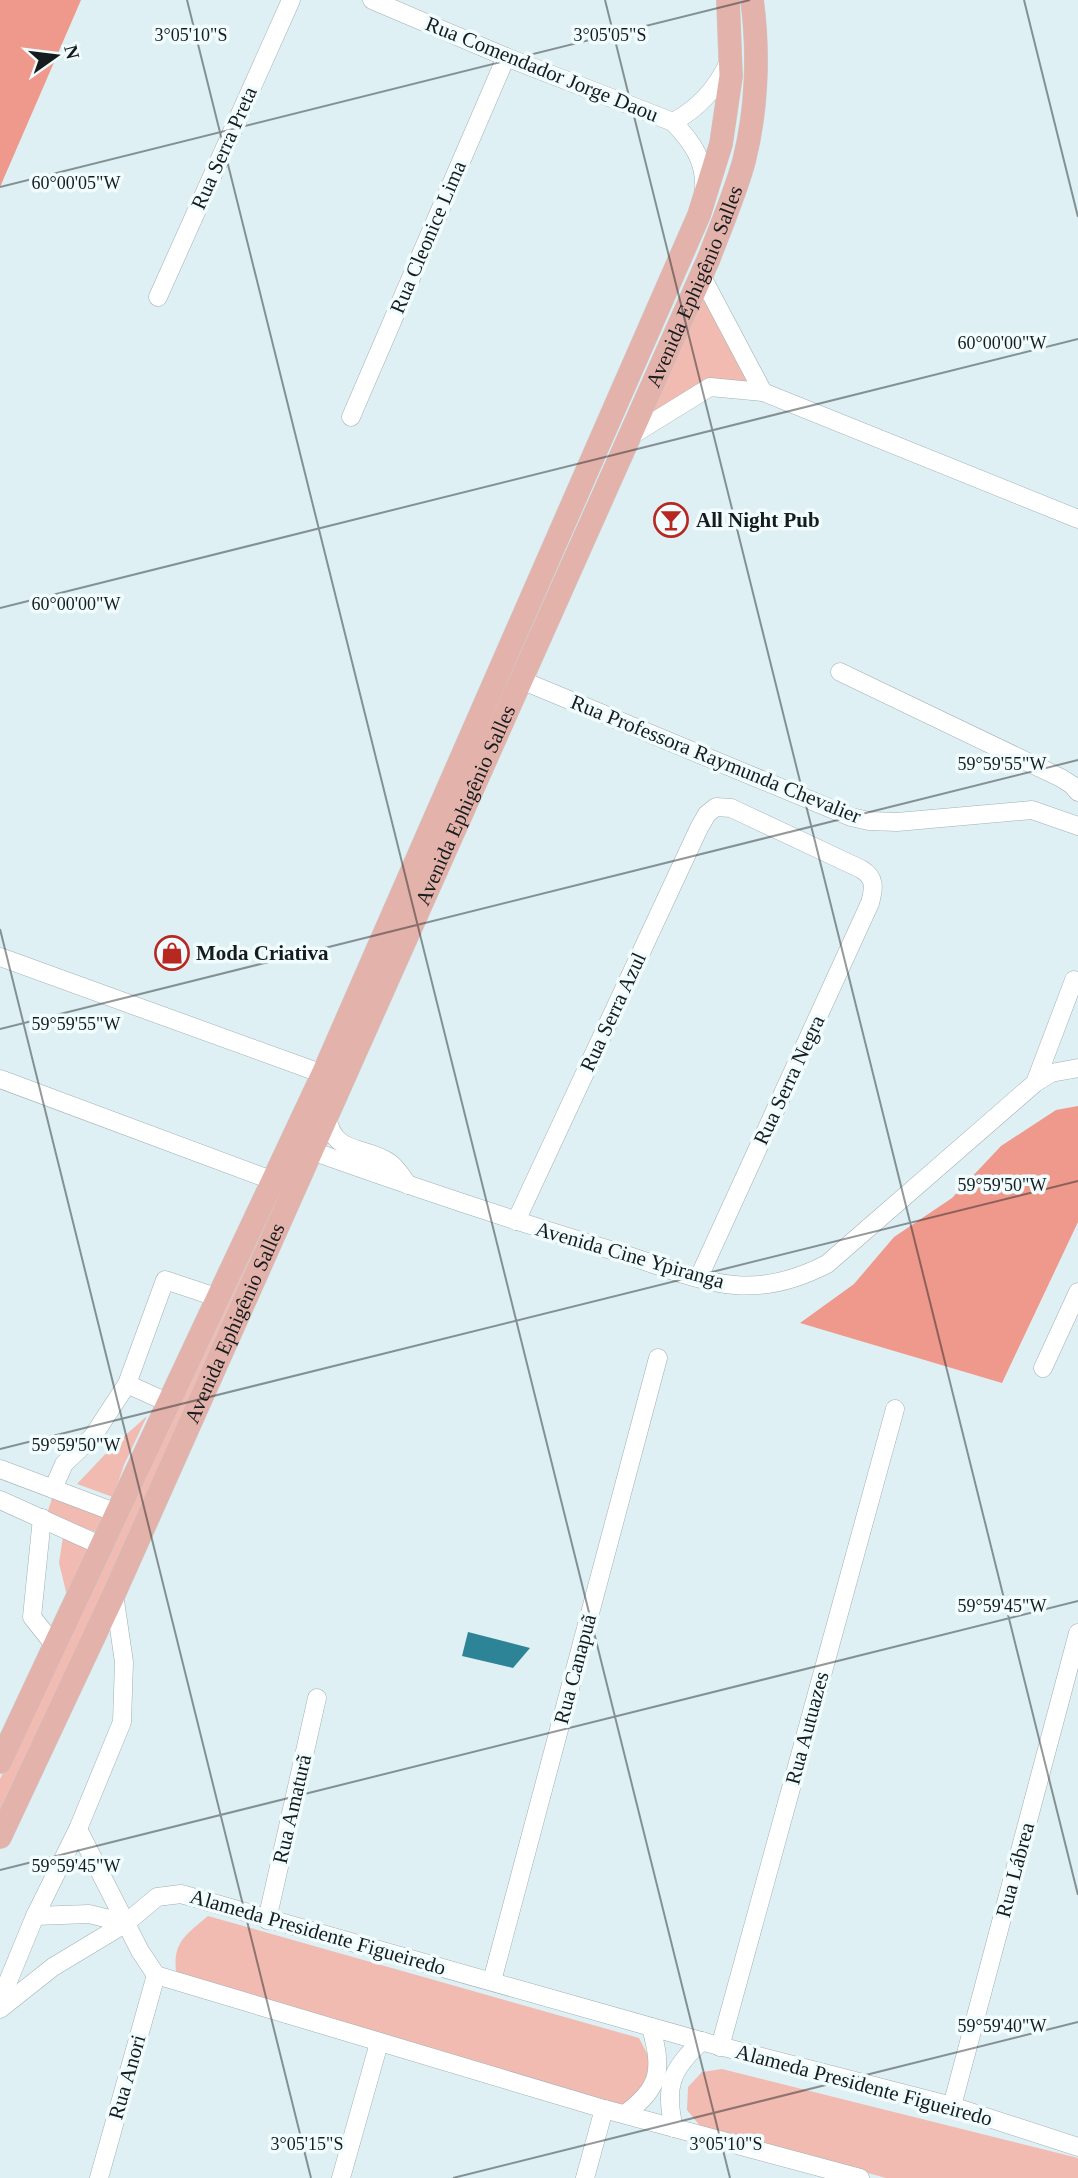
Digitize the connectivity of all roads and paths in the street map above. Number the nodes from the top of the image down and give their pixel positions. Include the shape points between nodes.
1 (290, 0) edge
2 (372, 0) edge
3 (728, 0) edge
4 (752, 0) edge
5 (506, 57) junction
6 (731, 59) junction
7 (673, 122) junction
8 (703, 203) junction
9 (701, 275) junction
10 (158, 297) dead end
11 (763, 392) junction
12 (351, 417) dead end
13 (629, 438) junction
14 (1077, 517) edge
15 (840, 673) dead end
16 (521, 680) junction
17 (1078, 792) edge
18 (1078, 826) edge
19 (874, 882) joint
20 (0, 957) edge
21 (1074, 980) dead end
22 (1078, 1068) edge
23 (323, 1074) junction
24 (0, 1079) edge
25 (1035, 1083) junction
26 (327, 1116) junction
27 (312, 1151) junction
28 (274, 1181) junction
29 (408, 1185) junction
30 (516, 1222) junction
31 (699, 1277) junction
32 (1078, 1292) edge
33 (219, 1298) junction
34 (658, 1358) dead end
35 (1042, 1368) dead end
36 (127, 1384) junction
37 (170, 1403) junction
38 (895, 1409) dead end
39 (0, 1469) edge
40 (53, 1489) junction
41 (0, 1500) edge
42 (117, 1513) junction
43 (42, 1518) junction
44 (102, 1546) junction
45 (114, 1594) junction
46 (1078, 1633) edge
47 (55, 1646) junction
48 (317, 1698) dead end
49 (0, 1762) edge
50 (78, 1829) junction
51 (0, 1837) edge
52 (35, 1916) junction
53 (267, 1920) junction
54 (127, 1923) junction
55 (156, 1975) junction
56 (492, 1980) junction
57 (0, 2001) edge
58 (0, 2009) edge
59 (651, 2027) junction
60 (702, 2041) junction
61 (379, 2043) junction
62 (720, 2047) junction
63 (952, 2106) junction
64 (604, 2109) junction
65 (625, 2114) junction
66 (674, 2128) junction
67 (1078, 2147) edge
68 (838, 2175) edge
69 (99, 2178) edge
70 (341, 2178) edge
71 (585, 2178) edge
72 (860, 2178) edge

1 - 10 street, Rua Serra Preta
2 - 5 street, Rua Comendador Jorge Daou
3 - 6 main road, Avenida Ephigênio Salles
4 - 9 main road, Avenida Ephigênio Salles via 754,103 744,161
5 - 7 street, Rua Comendador Jorge Daou
5 - 12 street, Rua Cleonice Lima
6 - 7 street, Rua Comendador Jorge Daou via 707,97
6 - 8 main road, Avenida Ephigênio Salles via 721,144
7 - 8 street, Rua Comendador Jorge Daou via 700,158
8 - 23 main road, Avenida Ephigênio Salles
9 - 11 street
9 - 13 main road, Avenida Ephigênio Salles
11 - 13 street via 710,387
11 - 14 street
13 - 16 main road, Avenida Ephigênio Salles
15 - 17 street via 1061,778
16 - 18 street, Rua Professora Raymunda Chevalier via 851,817 907,822 1032,810
16 - 26 main road, Avenida Ephigênio Salles
19 - 30 street, Rua Serra Azul via 850,864 731,808 716,807 707,814
19 - 31 street, Rua Serra Negra via 870,904
20 - 23 street
21 - 25 street
22 - 25 street, Avenida Cine Ypiranga via 1051,1073
23 - 28 main road, Avenida Ephigênio Salles
24 - 28 street
25 - 31 street, Avenida Cine Ypiranga via 827,1264 802,1277 757,1286
26 - 27 main road, Avenida Ephigênio Salles
26 - 29 street, Avenida Cine Ypiranga via 333,1137 340,1143 390,1163
27 - 29 street, Avenida Cine Ypiranga
27 - 45 main road, Avenida Ephigênio Salles
28 - 33 main road, Avenida Ephigênio Salles
29 - 30 street, Avenida Cine Ypiranga
30 - 31 street, Avenida Cine Ypiranga
32 - 35 street
33 - 36 street via 165,1280
33 - 37 main road, Avenida Ephigênio Salles
34 - 56 street, Rua Canapuã
36 - 37 street
36 - 40 street via 93,1436 64,1464
37 - 42 main road, Avenida Ephigênio Salles
38 - 62 street, Rua Autuazes
39 - 40 street
40 - 42 street
41 - 43 street
42 - 44 main road, Avenida Ephigênio Salles
43 - 44 street
43 - 47 street via 32,1618
44 - 47 main road, Avenida Ephigênio Salles
45 - 50 street via 124,1662 122,1722
45 - 51 main road, Avenida Ephigênio Salles
46 - 63 street, Rua Lábrea
47 - 49 main road, Avenida Ephigênio Salles
48 - 53 street, Rua Amaturã
50 - 52 street
50 - 54 street
52 - 54 street via 89,1913
52 - 57 street
53 - 54 street, Alameda Presidente Figueiredo via 181,1894 157,1897
53 - 56 street, Alameda Presidente Figueiredo
54 - 55 street
54 - 58 street via 53,1967
55 - 61 street
55 - 69 street, Rua Anori
56 - 59 street, Alameda Presidente Figueiredo
59 - 60 street, Alameda Presidente Figueiredo
59 - 65 street via 659,2063 652,2088
60 - 62 street, Alameda Presidente Figueiredo
60 - 66 street via 684,2058 671,2081 669,2109
61 - 64 street
61 - 70 street
62 - 63 street, Alameda Presidente Figueiredo
63 - 67 street, Alameda Presidente Figueiredo
64 - 65 street
64 - 71 street
65 - 66 street
66 - 68 street
68 - 72 street

